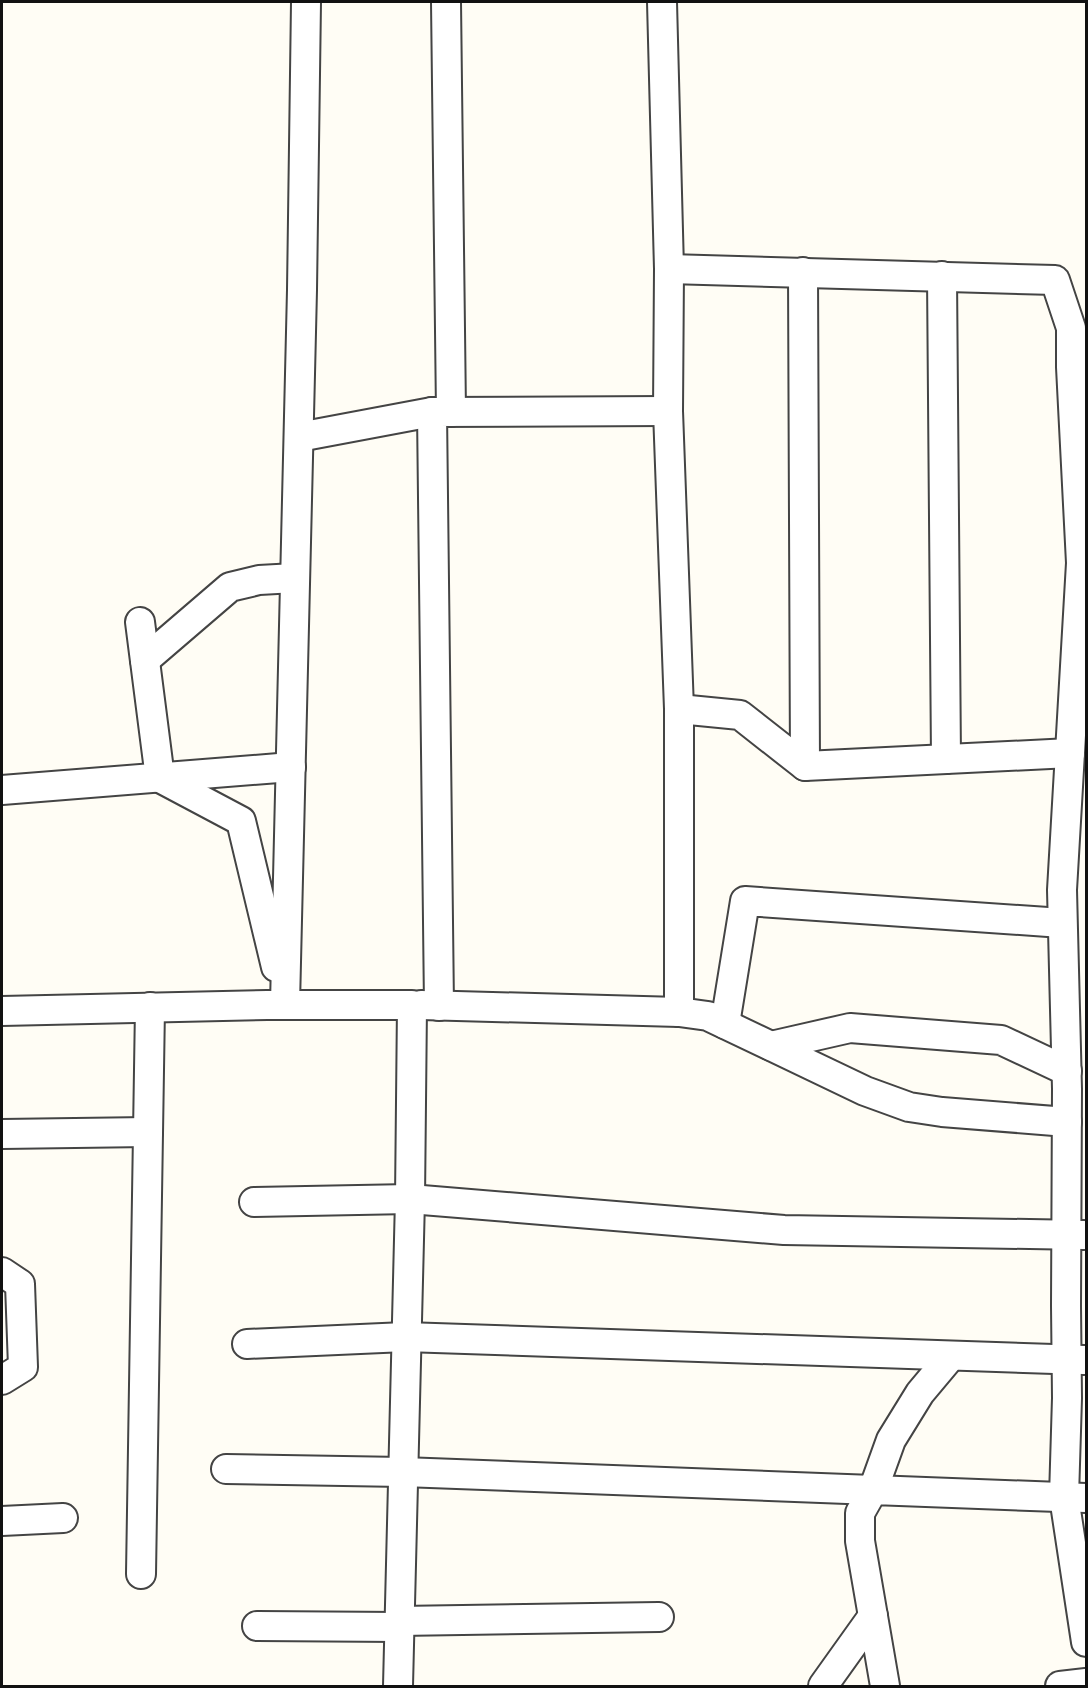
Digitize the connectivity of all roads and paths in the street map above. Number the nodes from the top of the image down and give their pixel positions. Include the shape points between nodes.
1 (306, 2) edge
2 (446, 2) edge
3 (662, 2) edge
4 (669, 269) junction
5 (803, 272) junction
6 (942, 276) junction
7 (1079, 367) edge
8 (668, 411) junction
9 (442, 412) junction
10 (299, 437) junction
11 (295, 578) junction
12 (140, 622) dead end
13 (1082, 636) edge
14 (145, 660) junction
15 (679, 709) junction
16 (946, 759) junction
17 (805, 766) junction
18 (1075, 766) edge
19 (291, 767) junction
20 (160, 778) junction
21 (2, 790) edge
22 (1062, 923) junction
23 (285, 1004) junction
24 (426, 1005) junction
25 (150, 1007) junction
26 (2, 1011) edge
27 (679, 1012) junction
28 (725, 1024) junction
29 (771, 1046) junction
30 (1074, 1082) edge
31 (1074, 1131) edge
32 (148, 1132) junction
33 (2, 1134) edge
34 (410, 1199) junction
35 (254, 1202) dead end
36 (1077, 1236) edge
37 (2, 1272) edge
38 (405, 1337) junction
39 (247, 1344) dead end
40 (951, 1356) junction
41 (1077, 1360) edge
42 (2, 1380) edge
43 (226, 1469) dead end
44 (403, 1472) junction
45 (873, 1490) junction
46 (1075, 1498) edge
47 (63, 1518) dead end
48 (2, 1521) edge
49 (141, 1574) dead end
50 (873, 1616) junction
51 (659, 1617) dead end
52 (399, 1624) junction
53 (257, 1626) dead end
54 (1086, 1641) edge
55 (1086, 1683) edge
56 (398, 1686) edge
57 (823, 1686) edge
58 (885, 1686) edge
59 (1060, 1686) edge

1 - 10 street
2 - 9 street
3 - 4 street
4 - 5 street
4 - 8 street
5 - 6 street
5 - 17 street
6 - 7 street via 1055,280
6 - 16 street
7 - 13 street
8 - 9 street
8 - 15 street
9 - 10 street
9 - 24 street
10 - 11 street
11 - 14 street via 230,586
11 - 19 street
12 - 14 street
13 - 18 street
14 - 20 street
15 - 17 street via 740,715
15 - 27 street
16 - 17 street
16 - 18 street
18 - 22 street
19 - 20 street
19 - 23 street
20 - 21 street
20 - 23 street via 242,821
22 - 28 street via 746,901
22 - 30 street
23 - 24 street
23 - 25 street
24 - 27 street
24 - 34 street
25 - 26 street
25 - 32 street
27 - 28 street via 708,1016
28 - 29 street
29 - 30 street via 850,1028 1001,1040
29 - 31 street via 865,1091 909,1107
30 - 31 street
31 - 36 street
32 - 33 street
32 - 49 street
34 - 35 street
34 - 36 street via 784,1230
34 - 38 street
36 - 41 street
37 - 42 street via 20,1284 23,1367
38 - 39 street
38 - 40 street
38 - 44 street
40 - 41 street
40 - 45 street via 920,1393 891,1440
41 - 46 street
43 - 44 street
44 - 45 street
44 - 52 street
45 - 46 street
45 - 50 street via 860,1513 860,1541
46 - 54 street
47 - 48 street
50 - 57 street
50 - 58 street
51 - 52 street
52 - 53 street
52 - 56 street
55 - 59 street

